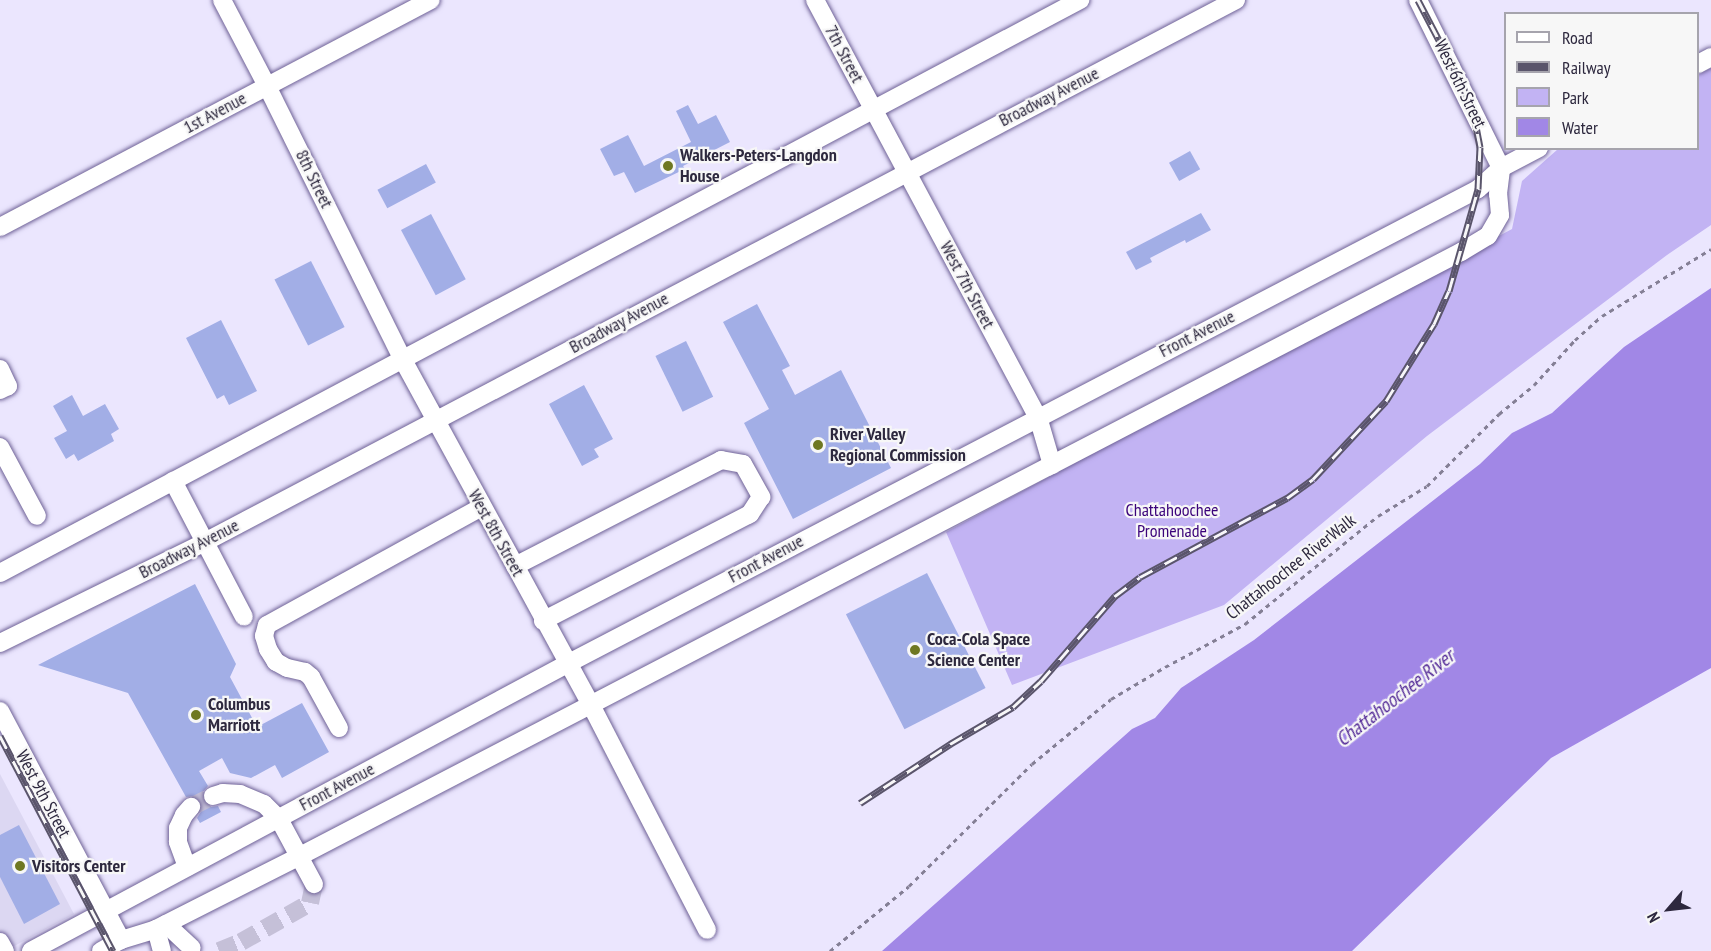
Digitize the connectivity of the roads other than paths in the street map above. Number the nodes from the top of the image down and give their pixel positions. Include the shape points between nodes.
1 (222, 0) edge
2 (431, 0) edge
3 (815, 0) edge
4 (1080, 0) edge
5 (1236, 0) edge
6 (1418, 0) edge
7 (267, 86) junction
8 (872, 108) junction
9 (1535, 150) edge
10 (1501, 168) junction
11 (905, 171) junction
12 (0, 227) edge
13 (403, 360) junction
14 (0, 369) edge
15 (0, 390) edge
16 (1038, 417) junction
17 (435, 420) junction
18 (0, 447) edge
19 (1052, 465) junction
20 (173, 481) junction
21 (482, 507) junction
22 (37, 516) dead end
23 (203, 543) junction
24 (515, 566) junction
25 (0, 573) edge
26 (244, 617) dead end
27 (543, 621) junction
28 (0, 642) edge
29 (567, 664) junction
30 (591, 705) junction
31 (0, 711) edge
32 (339, 728) dead end
33 (213, 796) tunnel mouth
34 (191, 807) tunnel mouth
35 (279, 819) junction
36 (300, 856) junction
37 (187, 867) junction
38 (314, 884) dead end
39 (105, 912) junction
40 (161, 926) junction
41 (707, 930) dead end
42 (122, 940) junction
43 (0, 942) edge
44 (192, 948) dead end
45 (5, 951) edge
46 (31, 951) edge
47 (101, 951) edge
48 (162, 951) edge

1 - 7 street, 8th Street
2 - 7 street, 1st Avenue
3 - 8 street, 7th Street
4 - 8 street
5 - 11 street, Broadway Avenue
6 - 10 street, West 6th Street
7 - 12 street, 1st Avenue
7 - 13 street, 8th Street
8 - 11 street, West 7th Street
8 - 13 street
9 - 10 street, Front Avenue
10 - 16 street, Front Avenue via 1478,189
10 - 19 street via 1500,215 1488,236
11 - 16 street, West 7th Street
11 - 17 street, Broadway Avenue
13 - 17 street, West 8th Street
13 - 20 street
14 - 15 street via 8,386
16 - 19 street, West 7th Street
16 - 29 street, Front Avenue
17 - 21 street, West 8th Street
17 - 23 street, Broadway Avenue
18 - 22 street
19 - 30 street
20 - 23 street
20 - 25 street
21 - 24 street, West 8th Street
21 - 32 street via 267,625 264,636 276,662 311,677
23 - 26 street
23 - 28 street, Broadway Avenue
24 - 27 street, West 8th Street
24 - 27 street via 721,460 743,464 761,497 750,514
27 - 29 street, West 8th Street
29 - 30 street, West 8th Street
29 - 35 street, Front Avenue
30 - 36 street
30 - 41 street, West 8th Street
31 - 39 street, West 9th Street
33 - 35 street via 223,793 255,799
34 - 37 street via 178,828 178,842
35 - 36 street
35 - 37 street, Front Avenue
36 - 38 street
36 - 40 street
37 - 39 street, Front Avenue
39 - 42 street, West 9th Street
39 - 46 street, Front Avenue
40 - 42 street
40 - 44 street
40 - 48 street
42 - 47 street
43 - 45 street

